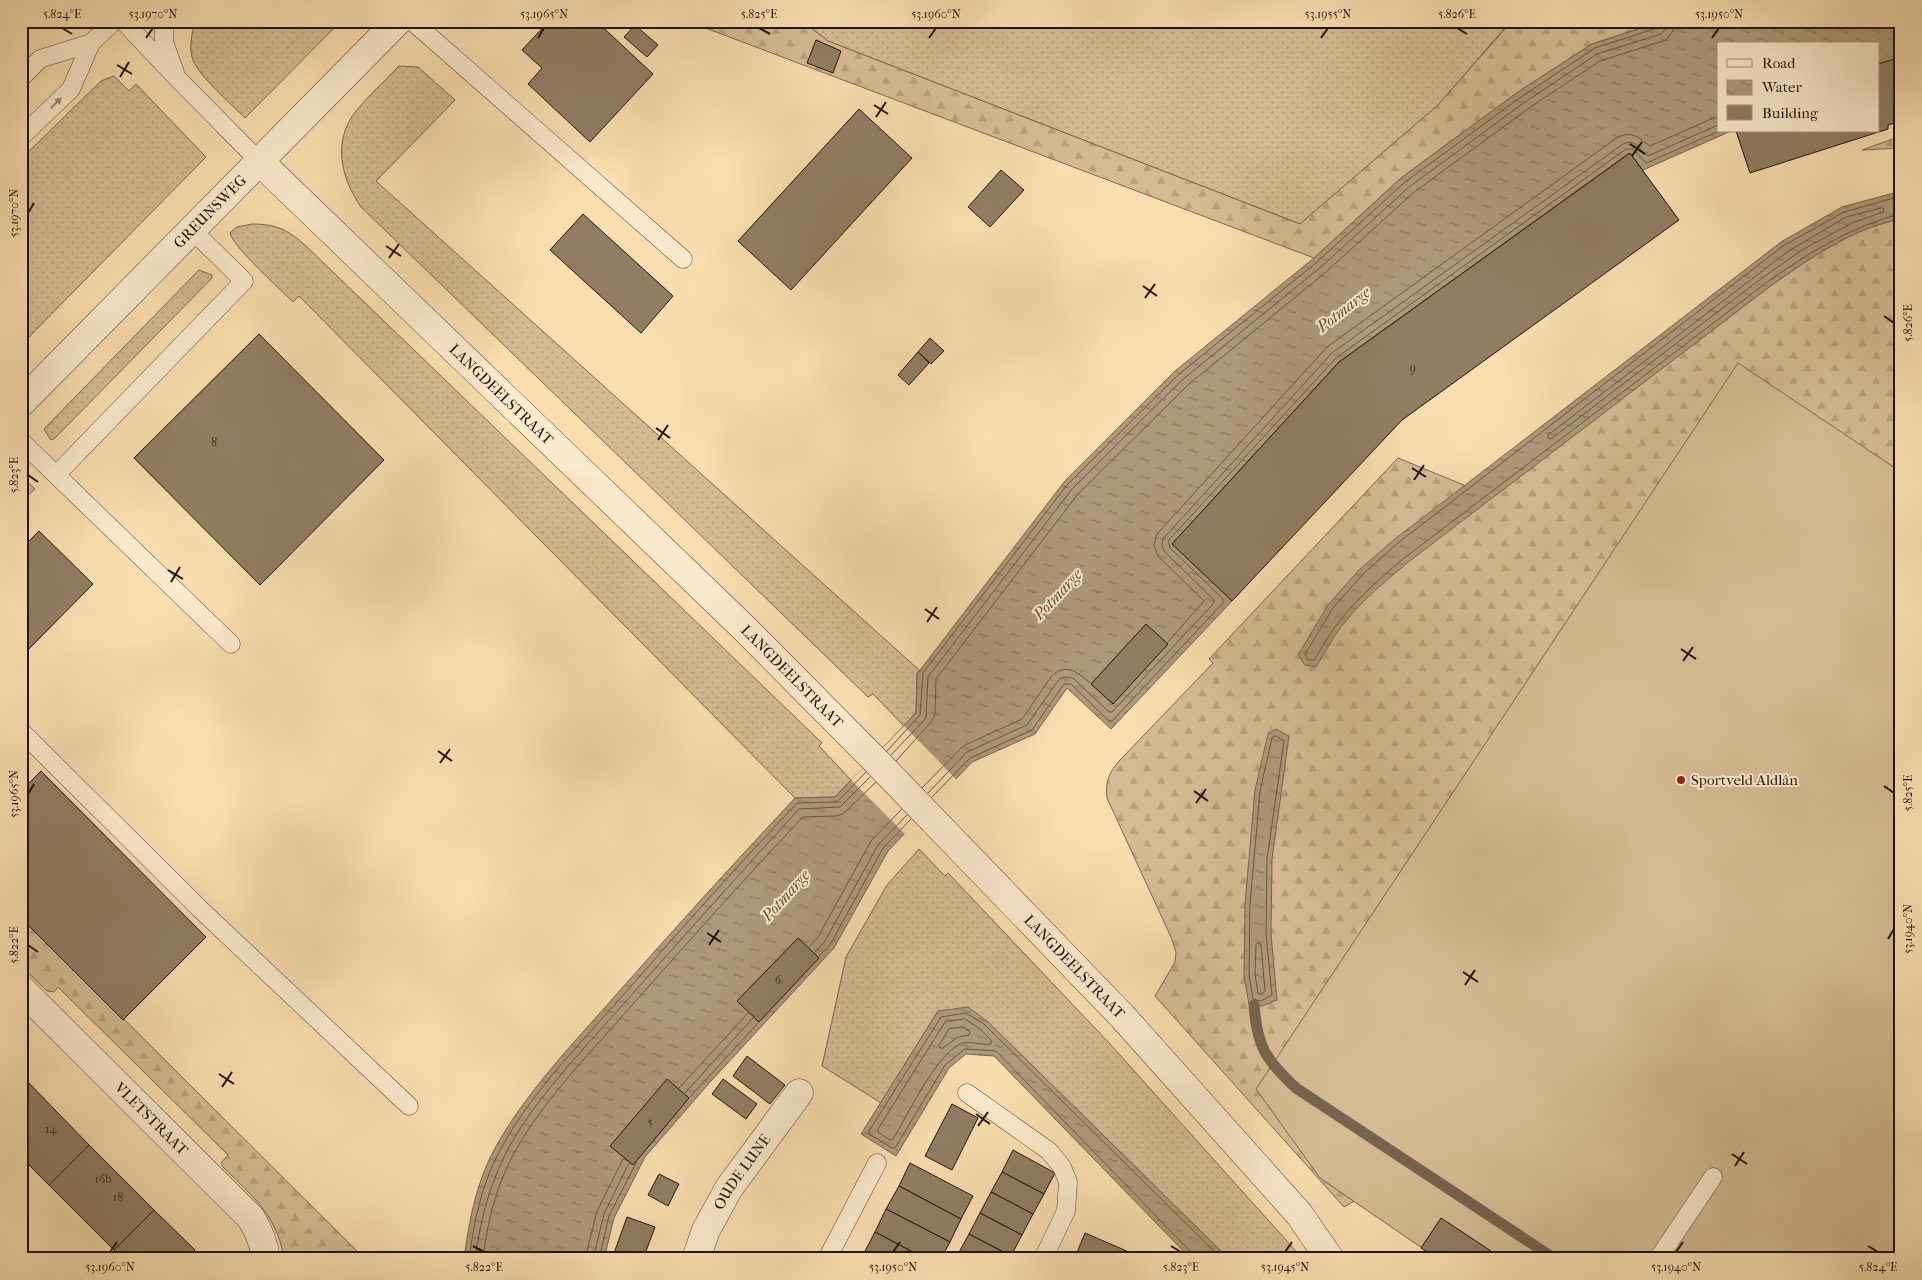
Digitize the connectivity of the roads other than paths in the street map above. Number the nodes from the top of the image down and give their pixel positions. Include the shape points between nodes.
1 (114, 21) edge
2 (123, 21) edge
3 (164, 21) edge
4 (398, 21) edge
5 (412, 21) edge
6 (92, 43) junction
7 (21, 78) edge
8 (178, 80) junction
9 (21, 137) edge
10 (260, 162) junction
11 (192, 230) junction
12 (683, 259) dead end
13 (21, 403) edge
14 (21, 441) edge
15 (56, 475) junction
16 (231, 644) dead end
17 (21, 731) edge
18 (21, 989) edge
19 (799, 1093) dead end
20 (967, 1093) dead end
21 (409, 1106) dead end
22 (877, 1163) dead end
23 (1713, 1177) dead end
24 (1299, 1214) junction
25 (266, 1259) edge
26 (696, 1259) edge
27 (827, 1259) edge
28 (1042, 1259) edge
29 (1330, 1259) edge
30 (1352, 1259) edge
31 (1658, 1259) edge

1 - 6 lane
2 - 8 lane
3 - 8 lane via 164,42
4 - 10 street, GREUNSWEG
5 - 12 lane
6 - 7 lane via 40,60
9 -> 6 lane via 70,89
8 - 10 lane
10 - 11 street, GREUNSWEG
10 - 24 street, LANGDEELSTRAAT via 744,628 873,758 1122,1016
11 - 13 street, GREUNSWEG
11 - 15 lane via 244,281
14 - 15 lane
15 - 16 lane
17 - 21 lane via 200,909
18 - 25 street, VLETSTRAAT via 251,1218 259,1232
19 - 26 street, OUDE LUNE via 729,1188 706,1230
20 - 28 lane via 1048,1151 1062,1167 1068,1182 1066,1210
22 - 27 lane
23 - 31 lane
24 - 29 street, LANGDEELSTRAAT
24 - 30 street, LANGDEELSTRAAT

